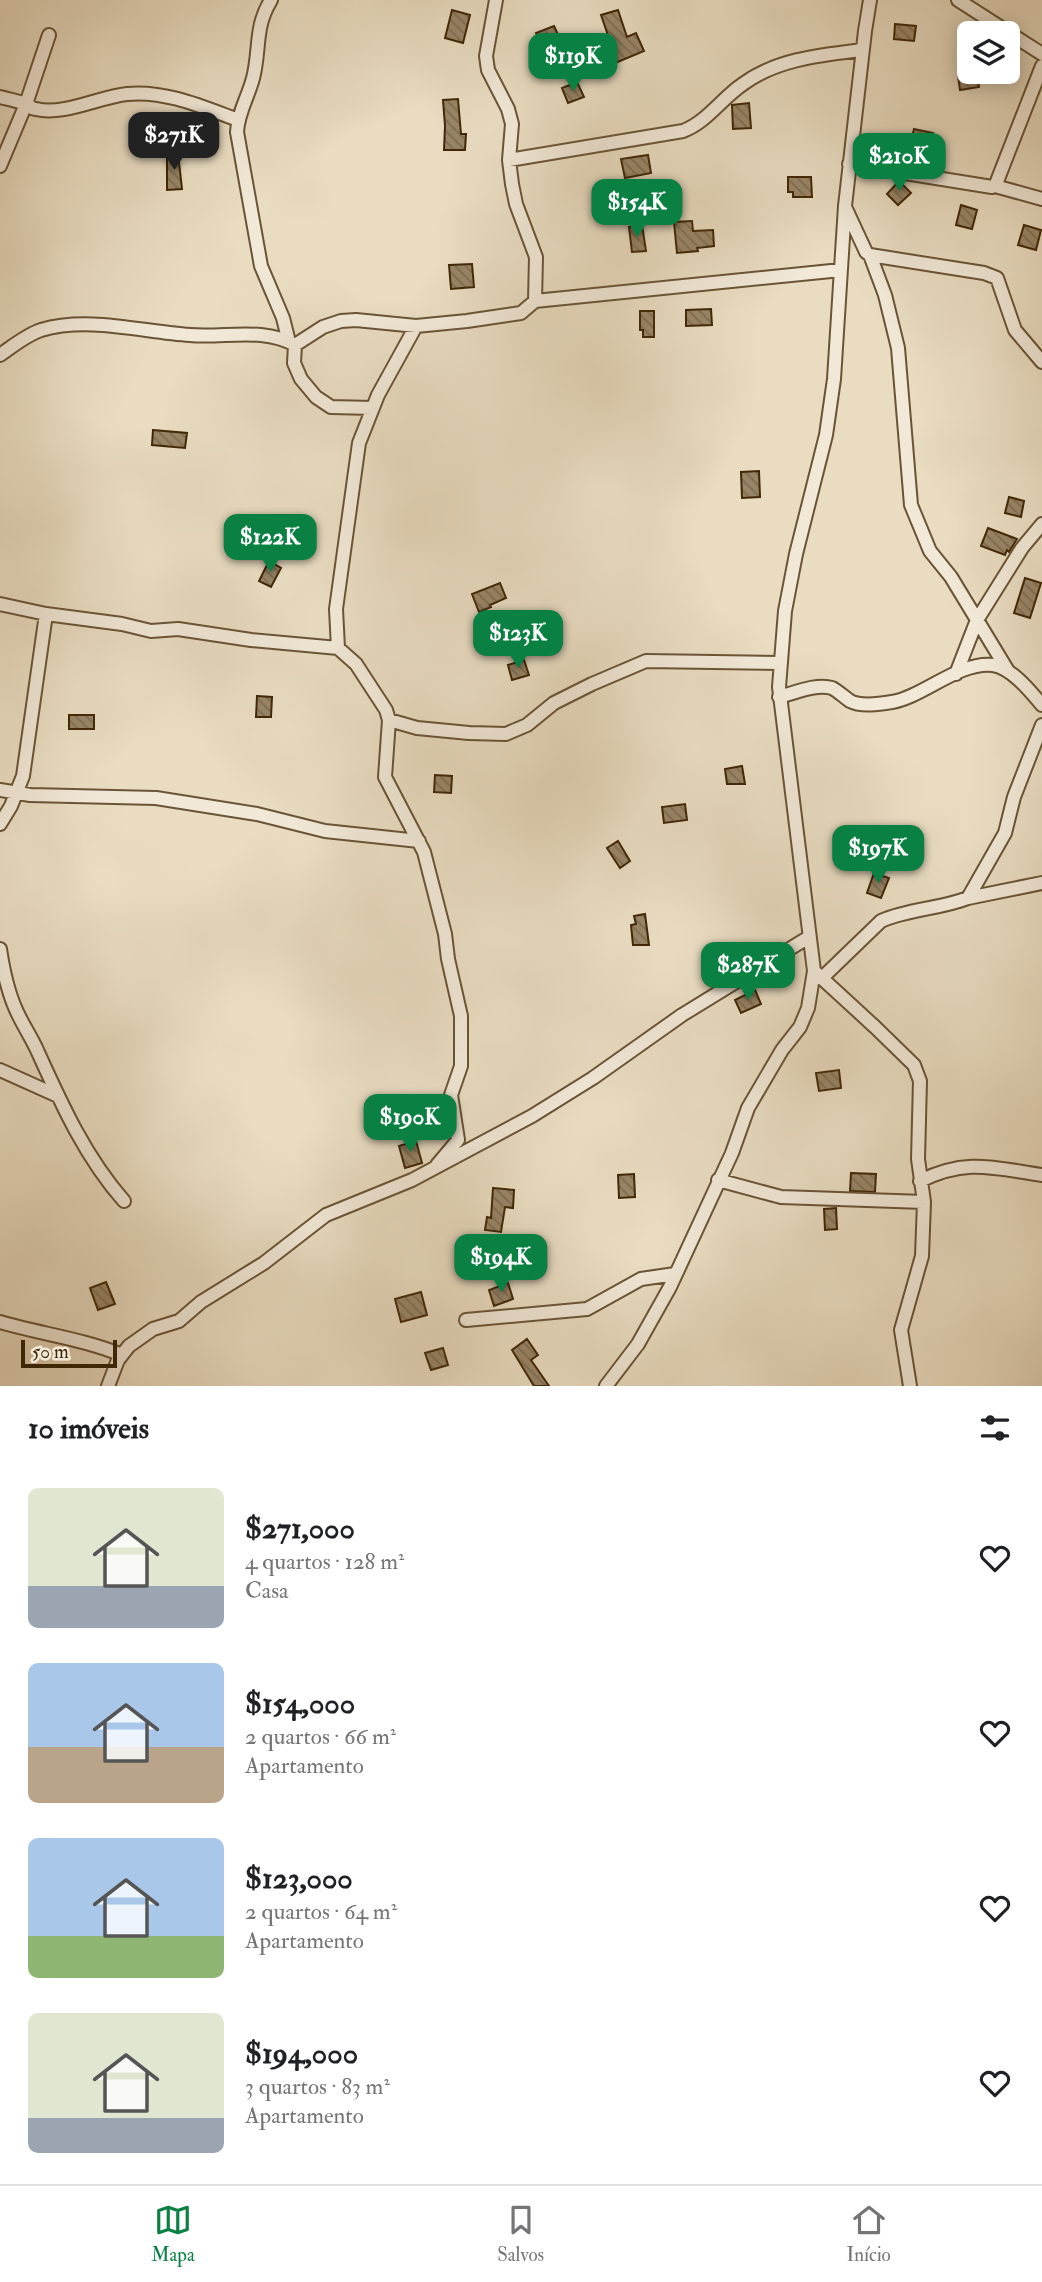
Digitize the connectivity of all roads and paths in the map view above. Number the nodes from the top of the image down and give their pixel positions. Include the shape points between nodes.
1 (271, 0) edge
2 (496, 0) edge
3 (870, 0) edge
4 (958, 0) edge
5 (49, 35) dead end
6 (862, 50) junction
7 (1042, 54) edge
8 (1042, 66) edge
9 (0, 97) edge
10 (26, 104) junction
11 (237, 120) junction
12 (509, 160) junction
13 (849, 164) junction
14 (0, 166) edge
15 (995, 186) junction
16 (1042, 199) edge
17 (845, 205) junction
18 (870, 255) junction
19 (841, 270) junction
20 (535, 300) junction
21 (416, 326) junction
22 (292, 344) junction
23 (0, 355) edge
24 (1042, 362) edge
25 (373, 408) junction
26 (1042, 524) edge
27 (0, 604) edge
28 (46, 614) junction
29 (976, 620) junction
30 (338, 648) junction
31 (781, 663) junction
32 (1007, 670) junction
33 (956, 674) junction
34 (779, 697) junction
35 (1042, 705) edge
36 (389, 720) junction
37 (1042, 725) edge
38 (1037, 749) edge
39 (0, 790) edge
40 (16, 794) junction
41 (0, 824) edge
42 (419, 841) junction
43 (1042, 883) edge
44 (968, 898) junction
45 (809, 937) junction
46 (0, 949) edge
47 (1, 968) edge
48 (818, 974) junction
49 (0, 1070) edge
50 (58, 1096) junction
51 (437, 1165) junction
52 (1042, 1175) edge
53 (718, 1180) junction
54 (920, 1181) junction
55 (124, 1201) dead end
56 (924, 1202) junction
57 (676, 1274) junction
58 (466, 1320) dead end
59 (0, 1322) edge
60 (122, 1355) junction
61 (108, 1386) edge
62 (606, 1386) edge
63 (910, 1386) edge

1 - 11 street via 260,22 254,75
2 - 12 street via 486,56 512,124
3 - 6 street
4 - 7 street
5 - 10 street
6 - 12 street via 771,68 740,85 699,123 683,131
6 - 13 street
8 - 15 street
9 - 10 street
10 - 11 street via 47,110 149,94 192,102
10 - 14 street
11 - 22 street via 261,266
12 - 20 street via 516,204 536,257
13 - 15 street
13 - 17 street
15 - 16 street
17 - 18 street
17 - 19 street
18 - 24 street via 998,278 1015,330
18 - 29 street via 898,348 911,505 930,551
19 - 20 street
19 - 31 street via 826,435 796,554
20 - 21 street via 521,313
21 - 22 street via 341,321
21 - 25 street
22 - 23 street via 250,333 194,335 99,325 62,326 40,330
22 - 25 street via 301,379 316,397 331,407
25 - 30 street via 359,443 336,609
26 - 29 street
27 - 28 street
28 - 30 street via 151,631 178,629
28 - 40 street via 23,776
29 - 32 street
29 - 33 street
30 - 36 street via 371,684
31 - 34 street
31 - 36 street via 646,662 554,703 527,725 506,734 417,728
32 - 33 street via 992,665
32 - 35 street
33 - 34 street via 895,702 853,703 831,688 819,687
34 - 45 street
36 - 42 street via 385,777
37 - 38 street
38 - 44 street via 1011,805 1005,833
39 - 40 street
40 - 41 street
40 - 42 street via 156,798 257,814 325,831
42 - 51 street via 445,934 461,1016 461,1066 451,1095 458,1140
43 - 44 street
44 - 48 street via 881,921
45 - 48 street
45 - 51 street via 682,1015 559,1100
46 - 47 street
47 - 50 street
48 - 53 street via 800,1027 759,1086
48 - 54 street via 914,1065 921,1091
49 - 50 street
50 - 55 street via 78,1137
51 - 60 street via 326,1215 264,1263 179,1321 153,1329
52 - 54 street via 969,1166 942,1170
53 - 56 street via 781,1198
53 - 57 street
54 - 56 street
56 - 63 street via 922,1256 901,1331
57 - 58 street via 641,1279 587,1309
57 - 62 street via 648,1328
59 - 60 street via 94,1343
60 - 61 street

